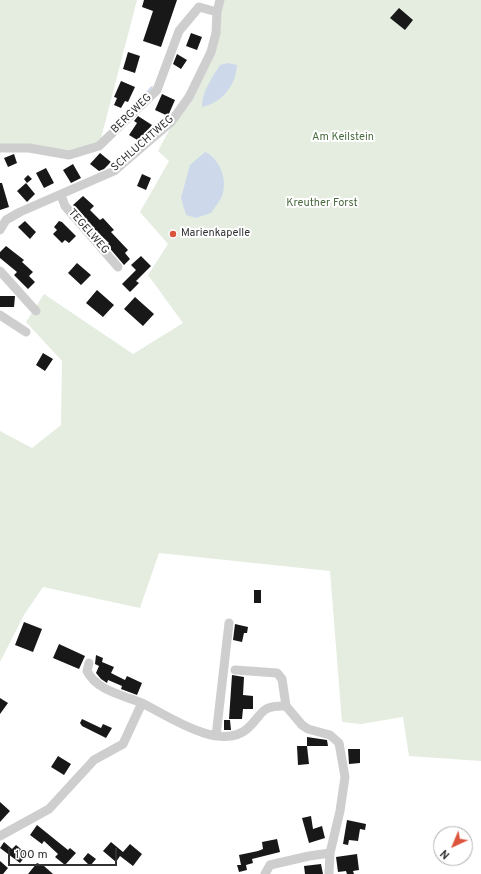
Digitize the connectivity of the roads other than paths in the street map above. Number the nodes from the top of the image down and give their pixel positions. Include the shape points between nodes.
1 (220, 0) edge
2 (217, 12) junction
3 (0, 148) edge
4 (61, 195) junction
5 (3, 219) edge
6 (0, 230) edge
7 (118, 267) dead end
8 (0, 271) edge
9 (36, 311) dead end
10 (0, 315) edge
11 (26, 332) dead end
12 (229, 624) dead end
13 (89, 663) dead end
14 (235, 670) dead end
15 (142, 703) junction
16 (286, 706) junction
17 (216, 736) junction
18 (0, 836) edge
19 (330, 853) junction
20 (265, 874) edge
21 (329, 874) edge

1 - 2 street, SCHLUCHTWEG
2 - 3 street, BERGWEG via 199,7 179,31 157,90 99,146 69,155 29,148
2 - 4 street, SCHLUCHTWEG via 216,33 211,52 189,96 171,122 114,171
4 - 5 street, SCHLUCHTWEG
4 - 7 street, TEGELWEG via 65,206
5 - 6 street, SCHLUCHTWEG
8 - 9 street
10 - 11 street
12 - 17 street
13 - 15 street via 87,671 100,686
14 - 16 street via 277,673 282,679
15 - 17 street via 204,733
15 - 18 street via 123,744 94,760 49,809
16 - 17 street via 273,705 265,709 248,728 234,736
16 - 19 street via 302,725 330,735 339,743 345,777
19 - 20 street via 270,865
19 - 21 street

